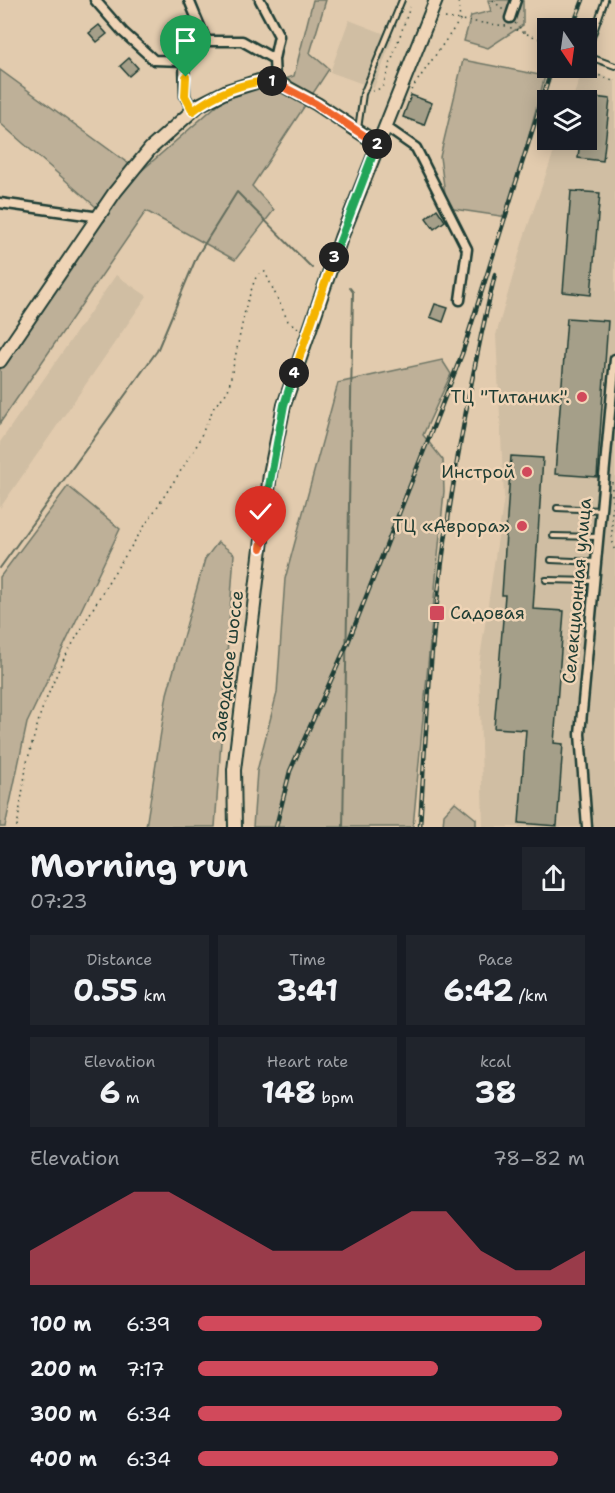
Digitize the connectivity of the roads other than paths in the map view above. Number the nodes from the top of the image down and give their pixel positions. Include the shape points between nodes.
1 (95, 0) edge
2 (189, 0) edge
3 (260, 0) edge
4 (402, 0) edge
5 (516, 0) edge
6 (605, 0) edge
7 (434, 2) edge
8 (510, 18) dead end
9 (206, 41) junction
10 (274, 59) junction
11 (184, 61) junction
12 (615, 66) edge
13 (275, 81) junction
14 (193, 111) junction
15 (386, 127) junction
16 (357, 132) junction
17 (379, 145) junction
18 (0, 203) edge
19 (100, 217) junction
20 (460, 300) dead end
21 (615, 359) edge
22 (0, 361) edge
23 (557, 508) dead end
24 (602, 510) junction
25 (553, 536) dead end
26 (599, 537) junction
27 (551, 560) dead end
28 (597, 562) junction
29 (546, 580) dead end
30 (595, 581) junction
31 (235, 827) edge
32 (587, 827) edge

1 - 11 street via 154,60
2 - 9 street
3 - 10 street via 279,36
4 - 16 lane via 363,94
5 - 8 street
6 - 12 lane via 591,40 590,57
7 - 15 main road, Заводское шоссе
9 - 10 street via 242,41
9 - 11 street
10 - 13 street
11 - 14 street via 185,96
13 - 14 main road via 260,81 227,91
13 - 16 main road
14 - 19 main road via 150,149
15 - 17 main road, Заводское шоссе
15 - 20 street via 416,148 468,249
16 - 17 main road
17 - 31 main road, Заводское шоссе via 307,332 284,405 270,474 234,770
18 - 19 street
19 - 22 main road
21 - 24 street, Селекционная улица
23 - 24 lane
24 - 26 street, Селекционная улица
25 - 26 lane
26 - 28 street, Селекционная улица
27 - 28 lane
28 - 30 street, Селекционная улица
29 - 30 lane
30 - 32 street, Селекционная улица via 580,734

